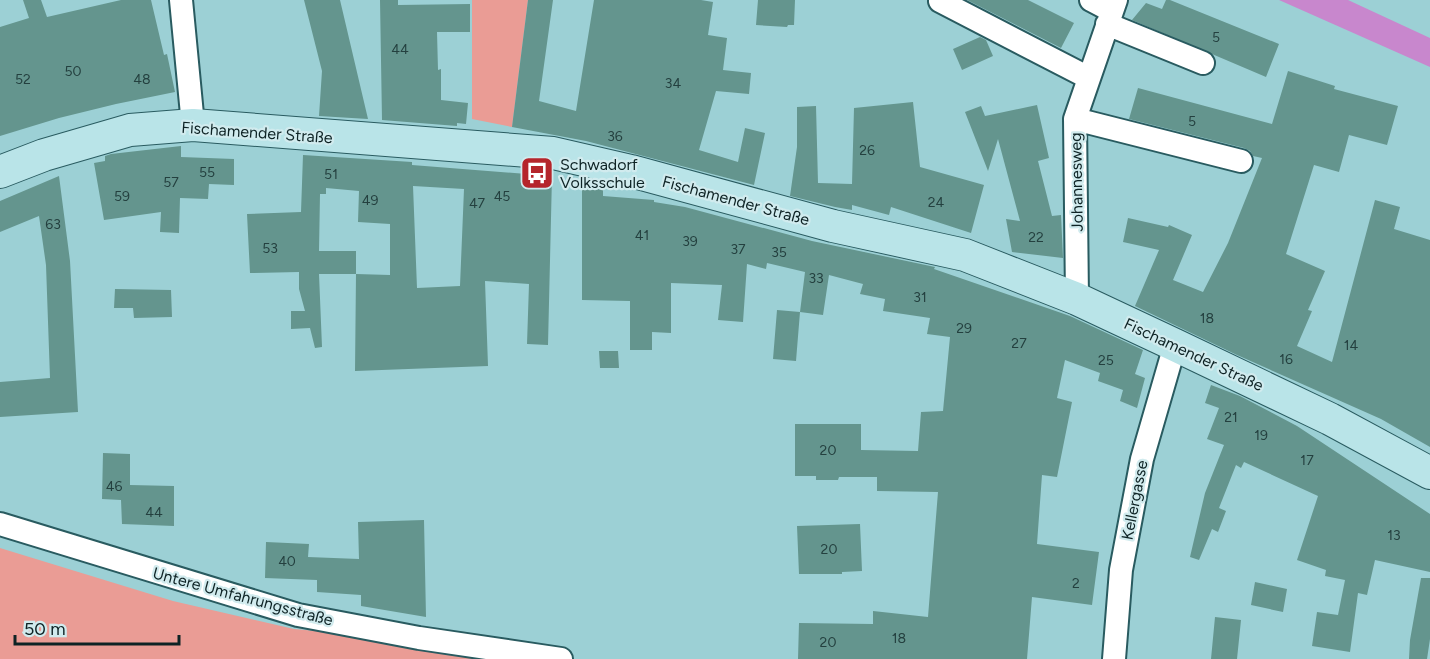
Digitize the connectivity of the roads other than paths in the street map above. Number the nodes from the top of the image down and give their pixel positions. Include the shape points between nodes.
1 (181, 0) edge
2 (1091, 0) edge
3 (940, 1) edge
4 (1112, 12) edge
5 (1203, 63) dead end
6 (1089, 78) junction
7 (1075, 119) junction
8 (193, 125) junction
9 (1241, 161) dead end
10 (0, 172) edge
11 (1077, 299) junction
12 (1175, 345) junction
13 (1430, 473) edge
14 (0, 524) edge
15 (561, 659) edge
16 (1114, 659) edge

1 - 8 street
2 - 4 street
3 - 6 street
4 - 5 street
4 - 6 street, Johannesweg
6 - 7 street, Johannesweg
7 - 9 street
7 - 11 street, Johannesweg
8 - 10 main road, Fischamender Straße via 130,130
8 - 11 main road, Fischamender Straße via 553,153 833,226 965,255
11 - 12 main road, Fischamender Straße
12 - 13 main road, Fischamender Straße via 1330,419
12 - 16 street, Kellergasse via 1142,459 1120,570
14 - 15 street, Untere Umfahrungsstraße via 298,615

